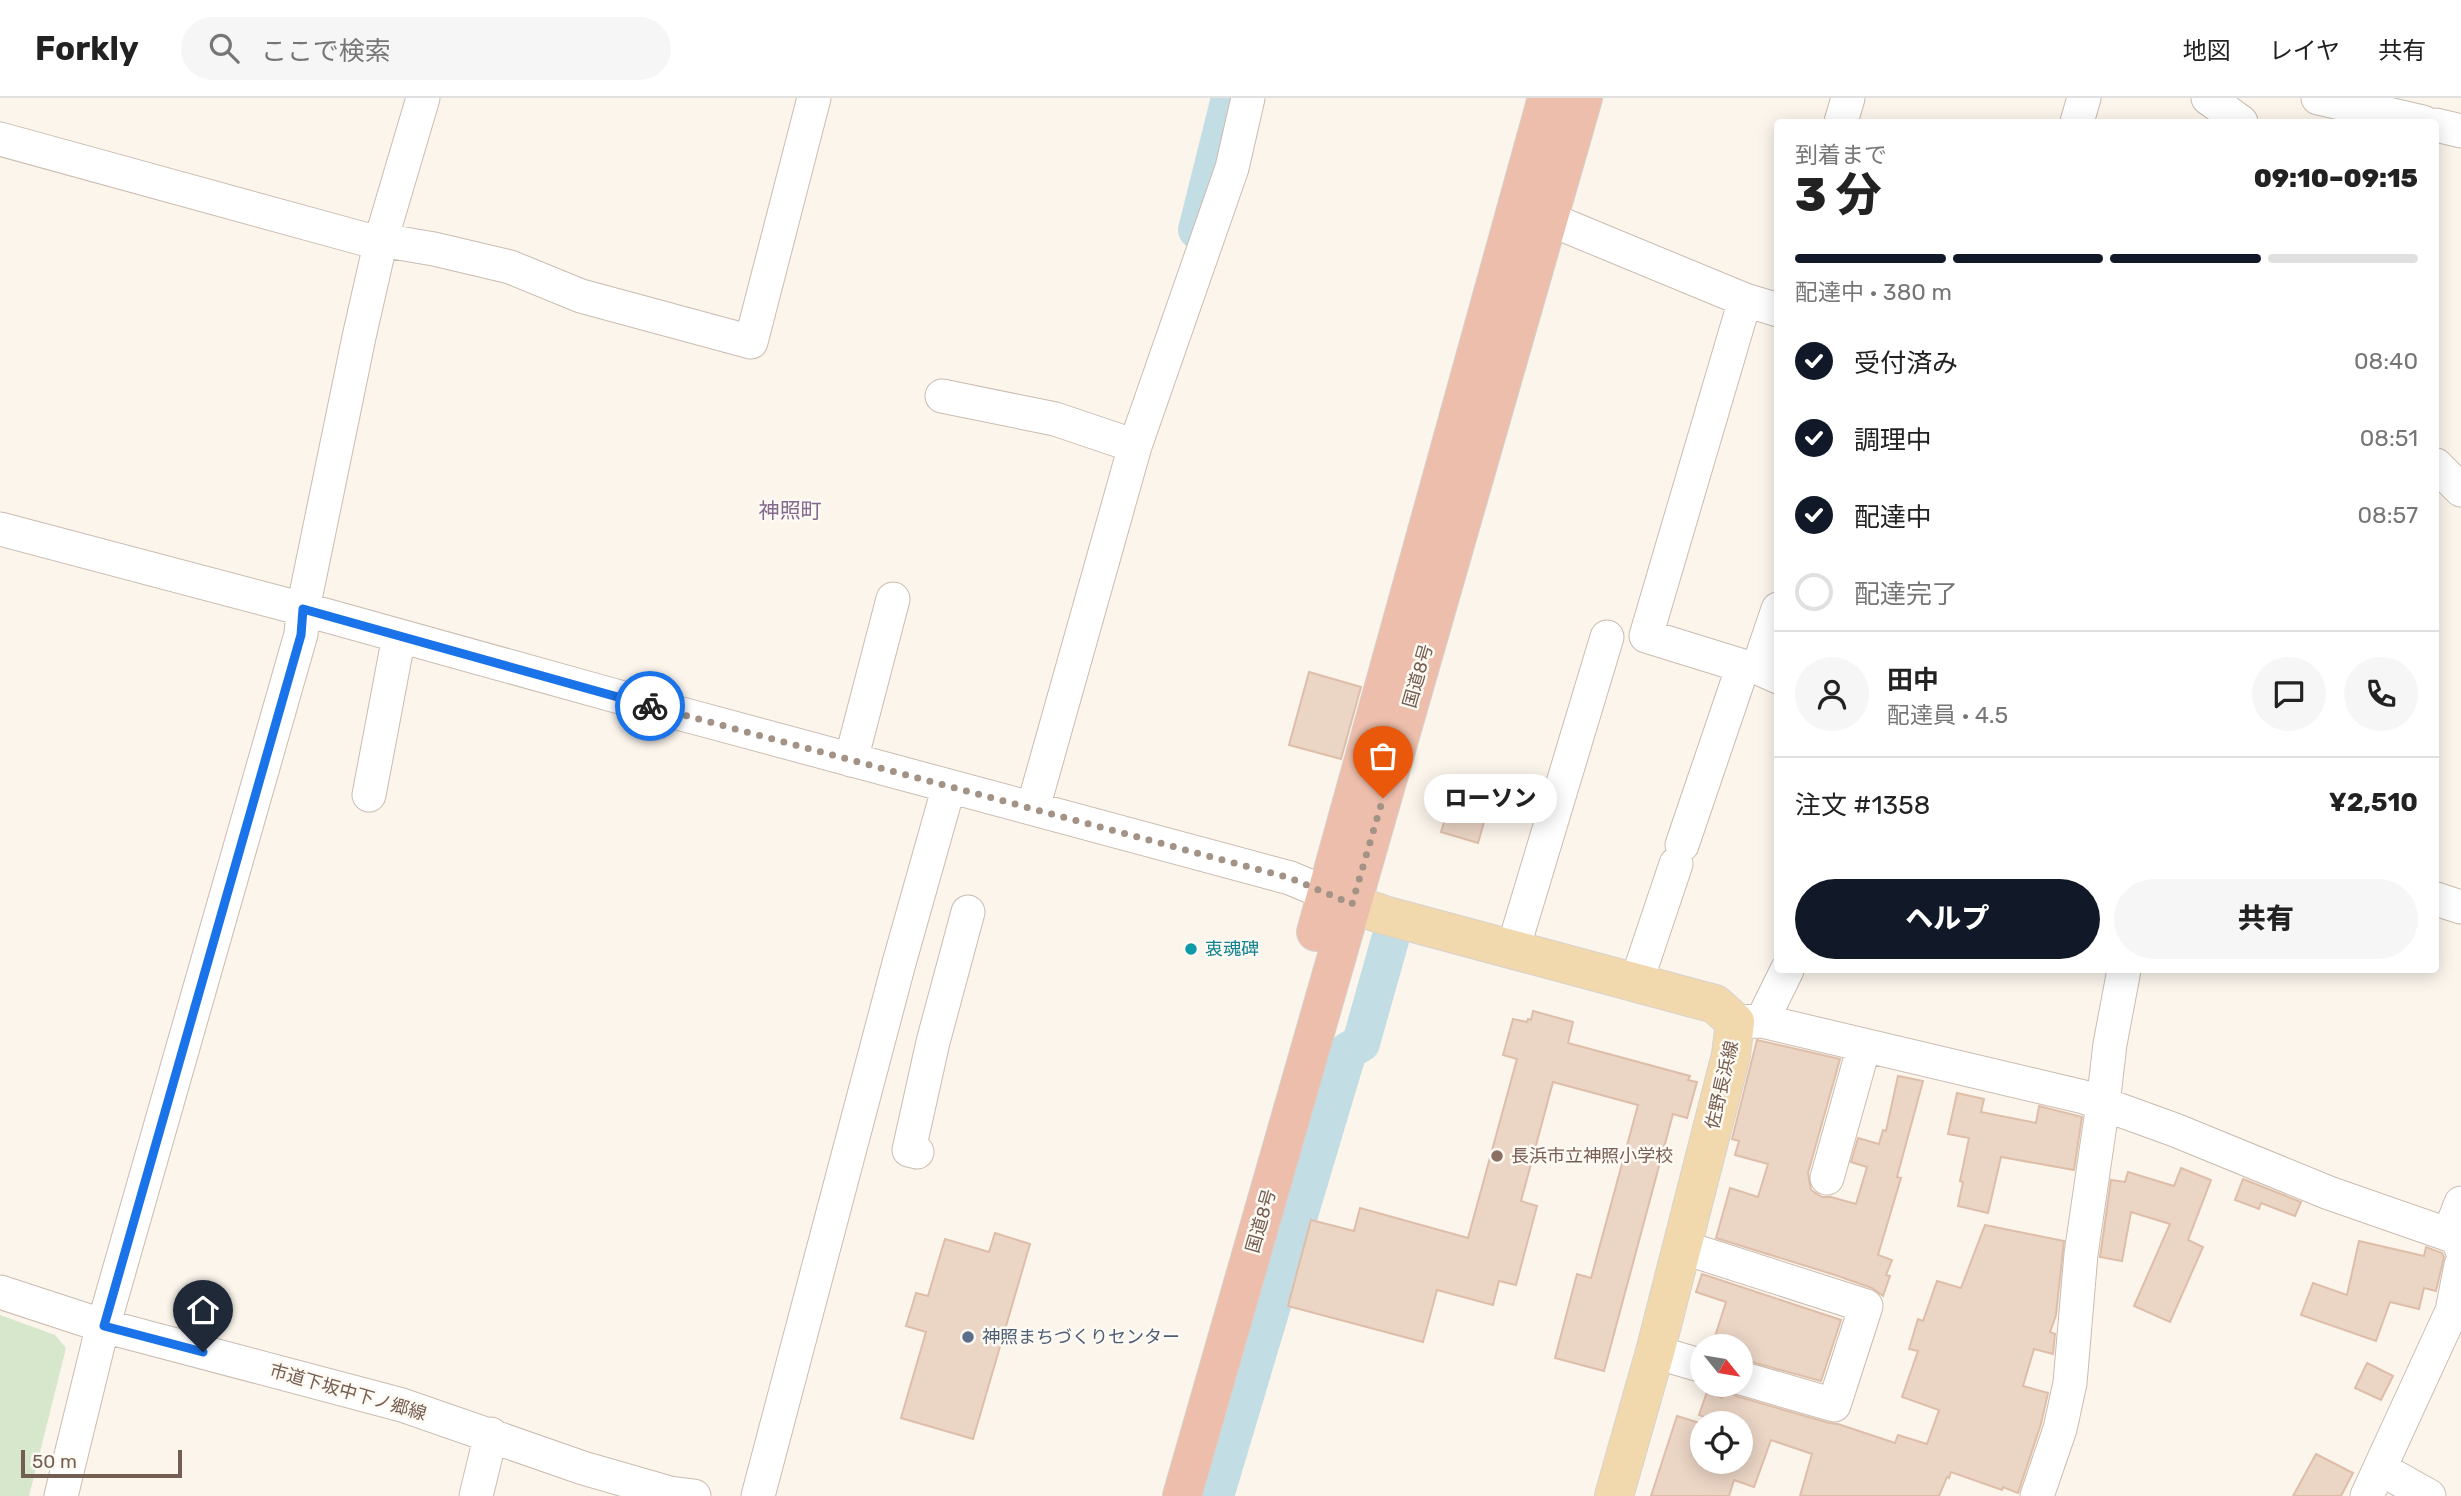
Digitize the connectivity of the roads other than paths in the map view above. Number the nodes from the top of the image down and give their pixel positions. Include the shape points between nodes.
1 (423, 98) edge
2 (814, 98) edge
3 (1248, 98) edge
4 (1546, 98) edge
5 (1583, 98) edge
6 (1848, 98) edge
7 (2084, 98) edge
8 (2318, 98) edge
9 (2213, 99) edge
10 (1842, 119) edge
11 (2078, 119) edge
12 (2237, 119) edge
13 (2410, 119) edge
14 (2439, 126) edge
15 (2461, 131) edge
16 (0, 139) edge
17 (1549, 219) junction
18 (382, 240) junction
19 (1745, 300) junction
20 (1774, 309) edge
21 (942, 396) dead end
22 (1135, 446) junction
23 (2439, 468) edge
24 (2461, 490) edge
25 (0, 529) edge
26 (893, 599) dead end
27 (303, 609) junction
28 (1774, 623) edge
29 (399, 636) junction
30 (1607, 637) dead end
31 (1760, 670) edge
32 (851, 760) junction
33 (949, 786) junction
34 (369, 795) dead end
35 (1033, 808) junction
36 (1340, 899) junction
37 (2439, 900) edge
38 (2461, 907) edge
39 (968, 912) dead end
40 (1513, 949) junction
41 (901, 958) junction
42 (953, 970) junction
43 (1785, 973) edge
44 (2123, 973) edge
45 (1636, 982) junction
46 (1748, 1022) junction
47 (1864, 1046) junction
48 (2103, 1104) junction
49 (917, 1152) dead end
50 (1827, 1178) dead end
51 (2461, 1203) edge
52 (1682, 1247) junction
53 (2460, 1248) edge
54 (0, 1292) edge
55 (104, 1326) junction
56 (1655, 1352) junction
57 (1690, 1362) edge
58 (1754, 1382) edge
59 (491, 1434) junction
60 (2374, 1482) edge
61 (61, 1496) edge
62 (477, 1496) edge
63 (694, 1496) edge
64 (758, 1496) edge
65 (1155, 1496) edge
66 (1182, 1496) edge
67 (1614, 1496) edge
68 (2038, 1496) edge
69 (2429, 1496) edge

1 - 18 street
2 - 18 street via 751,342 581,296 510,267
3 - 22 street via 1231,168
4 - 36 highway, 国道8号
5 - 17 highway, 国道8号
6 - 10 street
7 - 11 street
8 - 13 street
9 - 12 street
14 - 15 street
16 - 18 street via 364,239
17 - 19 street
17 - 36 highway, 国道8号
18 - 27 street
19 - 20 street
19 - 31 street via 1646,636
21 - 22 street via 1055,419
22 - 35 street
23 - 24 street
25 - 27 street
26 - 32 street
27 - 29 street
27 - 55 street via 301,635
28 - 31 street
29 - 32 street
29 - 34 street
30 - 40 street
31 - 45 street via 1679,854
32 - 33 street
33 - 35 street
33 - 41 street
35 - 36 street via 1290,878
36 - 40 main road, 佐野長浜線
36 - 65 highway, 国道8号
36 - 66 highway, 国道8号
37 - 38 street
39 - 42 street
40 - 45 main road, 佐野長浜線
41 - 42 street
41 - 64 street
42 - 49 street via 909,1150
43 - 46 street
44 - 48 street
45 - 46 main road, 佐野長浜線 via 1715,1004
46 - 47 street
46 - 52 main road, 佐野長浜線 via 1731,1055
47 - 48 street
47 - 50 street
48 - 53 street
48 - 68 street via 2081,1254 2070,1383
51 - 53 street via 2454,1221
52 - 56 main road, 佐野長浜線
52 - 58 street via 1866,1306 1834,1405
53 - 60 street via 2452,1311
54 - 55 street, 市道下坂中下ノ郷線
55 - 59 street, 市道下坂中下ノ郷線 via 402,1405
55 - 61 street
56 - 57 street
56 - 67 main road, 佐野長浜線
59 - 62 street
59 - 63 street, 市道下坂中下ノ郷線 via 583,1468
60 - 69 street

